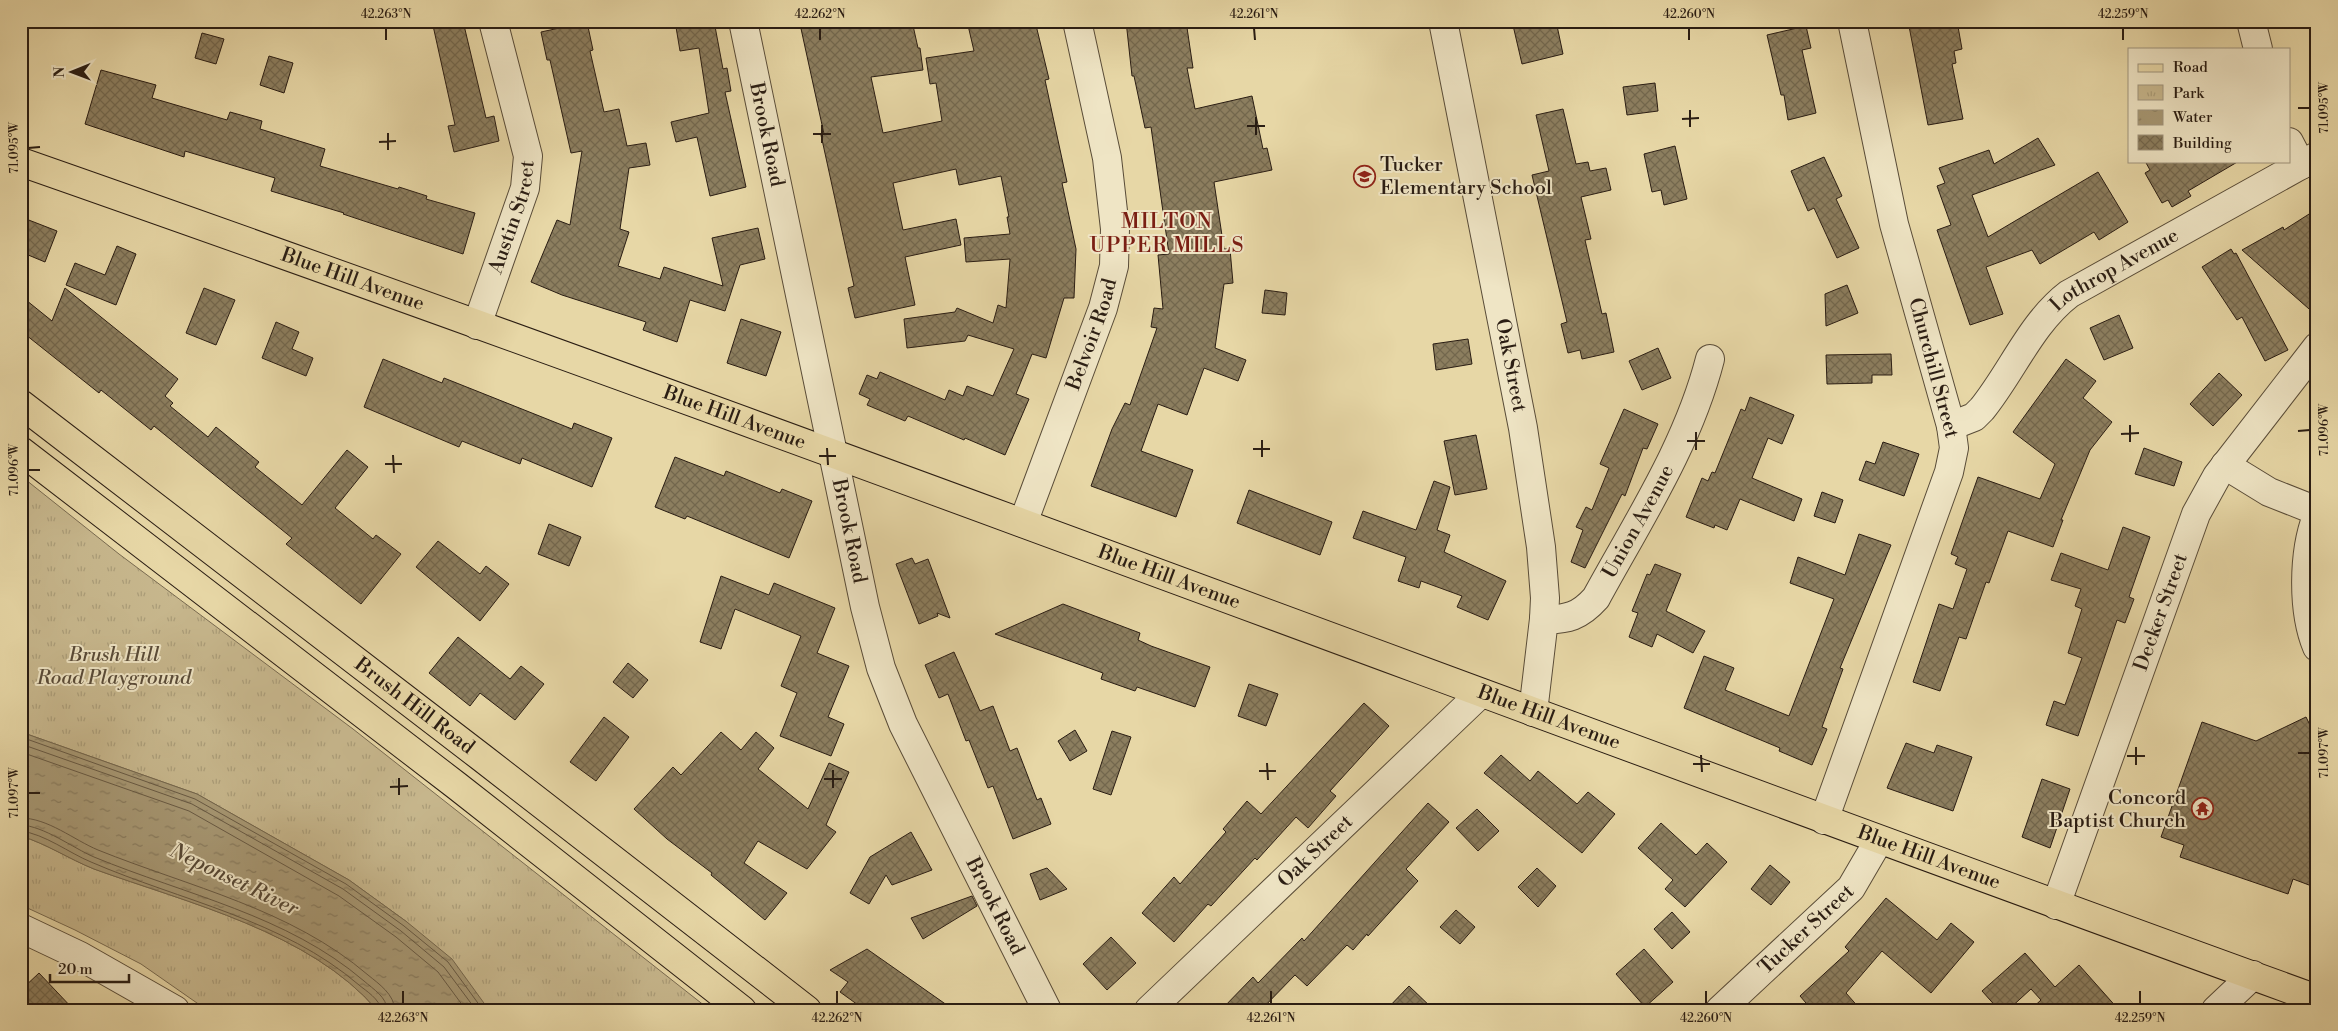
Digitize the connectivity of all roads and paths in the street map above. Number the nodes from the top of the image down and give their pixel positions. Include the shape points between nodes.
1 (494, 21) edge
2 (743, 21) edge
3 (1077, 21) edge
4 (1443, 21) edge
5 (1852, 21) edge
6 (2251, 21) edge
7 (2258, 48) edge
8 (2302, 154) edge
9 (2290, 161) edge
10 (21, 162) edge
11 (2289, 162) edge
12 (477, 325) junction
13 (2317, 347) edge
14 (1710, 359) dead end
15 (21, 404) edge
16 (1952, 426) junction
17 (21, 451) edge
18 (833, 453) junction
19 (2225, 465) junction
20 (2317, 511) edge
21 (2317, 516) edge
22 (1023, 523) junction
23 (1544, 619) junction
24 (2317, 647) edge
25 (1481, 693) junction
26 (1534, 712) junction
27 (481, 757) junction
28 (457, 786) junction
29 (1824, 820) junction
30 (1879, 840) junction
31 (2056, 905) junction
32 (21, 928) edge
33 (2252, 975) junction
34 (2317, 999) edge
35 (175, 1010) edge
36 (742, 1010) edge
37 (807, 1010) edge
38 (1047, 1010) edge
39 (1148, 1010) edge
40 (1720, 1010) edge
41 (2216, 1010) edge

1 - 12 street, Austin Street via 526,144 528,167 525,188
2 - 18 street, Brook Road
3 - 22 street, Belvoir Road via 1107,158 1115,229 1114,266 1103,308
4 - 23 street, Oak Street via 1523,428 1541,547
5 - 16 street, Churchill Street via 1894,224
6 - 7 street
8 - 9 street, Lothrop Avenue
10 - 12 main road, Blue Hill Avenue
11 - 16 street, Lothrop Avenue via 2059,301 1982,409 1974,417
12 - 18 main road, Blue Hill Avenue
13 - 19 street, Decker Street
14 - 23 street, Union Avenue via 1681,444 1596,598 1577,615 1566,619
15 - 27 main road, Brush Hill Road
16 - 29 street, Churchill Street via 1954,448 1949,472
17 - 28 main road, Brush Hill Road
18 - 22 main road, Blue Hill Avenue
18 - 38 street, Brook Road via 872,638 892,699
19 - 20 street via 2269,492
19 - 31 street, Decker Street via 2202,501 2190,530
21 - 24 street via 2308,548 2308,606
22 - 25 main road, Blue Hill Avenue
23 - 26 street, Oak Street
25 - 26 main road, Blue Hill Avenue
25 - 39 street, Oak Street
26 - 29 main road, Blue Hill Avenue
27 - 28 main road
27 - 37 main road, Brush Hill Road
28 - 36 main road, Brush Hill Road
29 - 30 main road, Blue Hill Avenue
30 - 31 main road, Blue Hill Avenue
30 - 40 street, Tucker Street via 1850,888
31 - 33 main road, Blue Hill Avenue
32 - 35 street via 88,960
33 - 34 main road, Blue Hill Avenue
33 - 41 street

